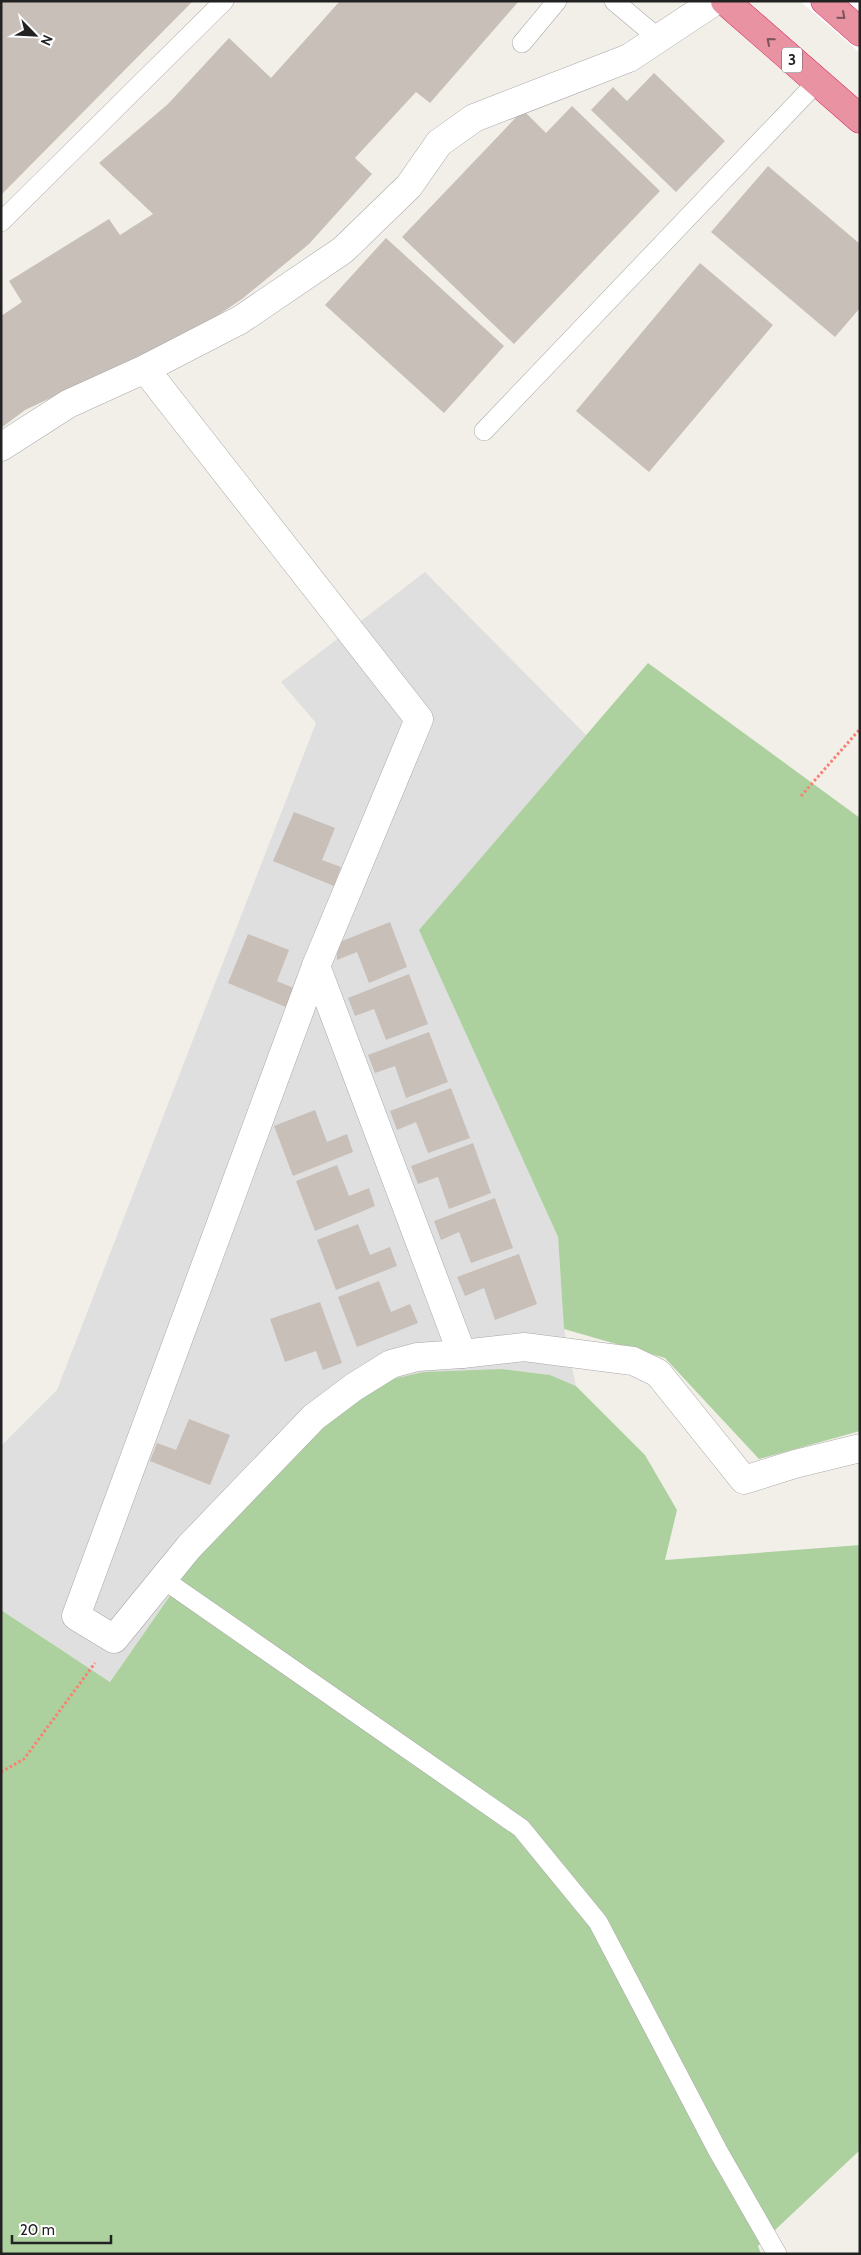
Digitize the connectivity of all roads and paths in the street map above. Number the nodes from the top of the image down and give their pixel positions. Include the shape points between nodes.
1 (224, 1) edge
2 (557, 1) edge
3 (614, 1) edge
4 (716, 1) edge
5 (725, 1) edge
6 (825, 1) edge
7 (860, 32) edge
8 (658, 38) junction
9 (522, 43) dead end
10 (817, 82) junction
11 (860, 119) edge
12 (1, 222) edge
13 (146, 369) junction
14 (484, 431) dead end
15 (1, 448) edge
16 (860, 729) edge
17 (800, 796) dead end
18 (316, 966) junction
19 (462, 1354) junction
20 (860, 1448) edge
21 (163, 1579) junction
22 (114, 1639) junction
23 (1, 1772) edge
24 (777, 2254) edge

1 - 12 lane
2 - 9 lane
3 - 8 lane
4 - 8 street
10 -> 5 highway, 3
6 -> 7 highway
8 - 13 street via 629,58 474,118 440,143 409,186 343,250 240,320
10 - 11 highway, 3
10 - 14 lane
13 - 15 street via 68,404
13 - 18 street via 418,718
16 - 17 path
18 - 19 street
18 - 22 street via 76,1616
19 - 20 street via 524,1346 633,1361 658,1373 744,1480
19 - 21 street via 417,1356 391,1364 314,1417 227,1505
21 - 22 street
21 - 24 lane via 521,1828 598,1922 718,2151
22 - 23 path via 24,1759

